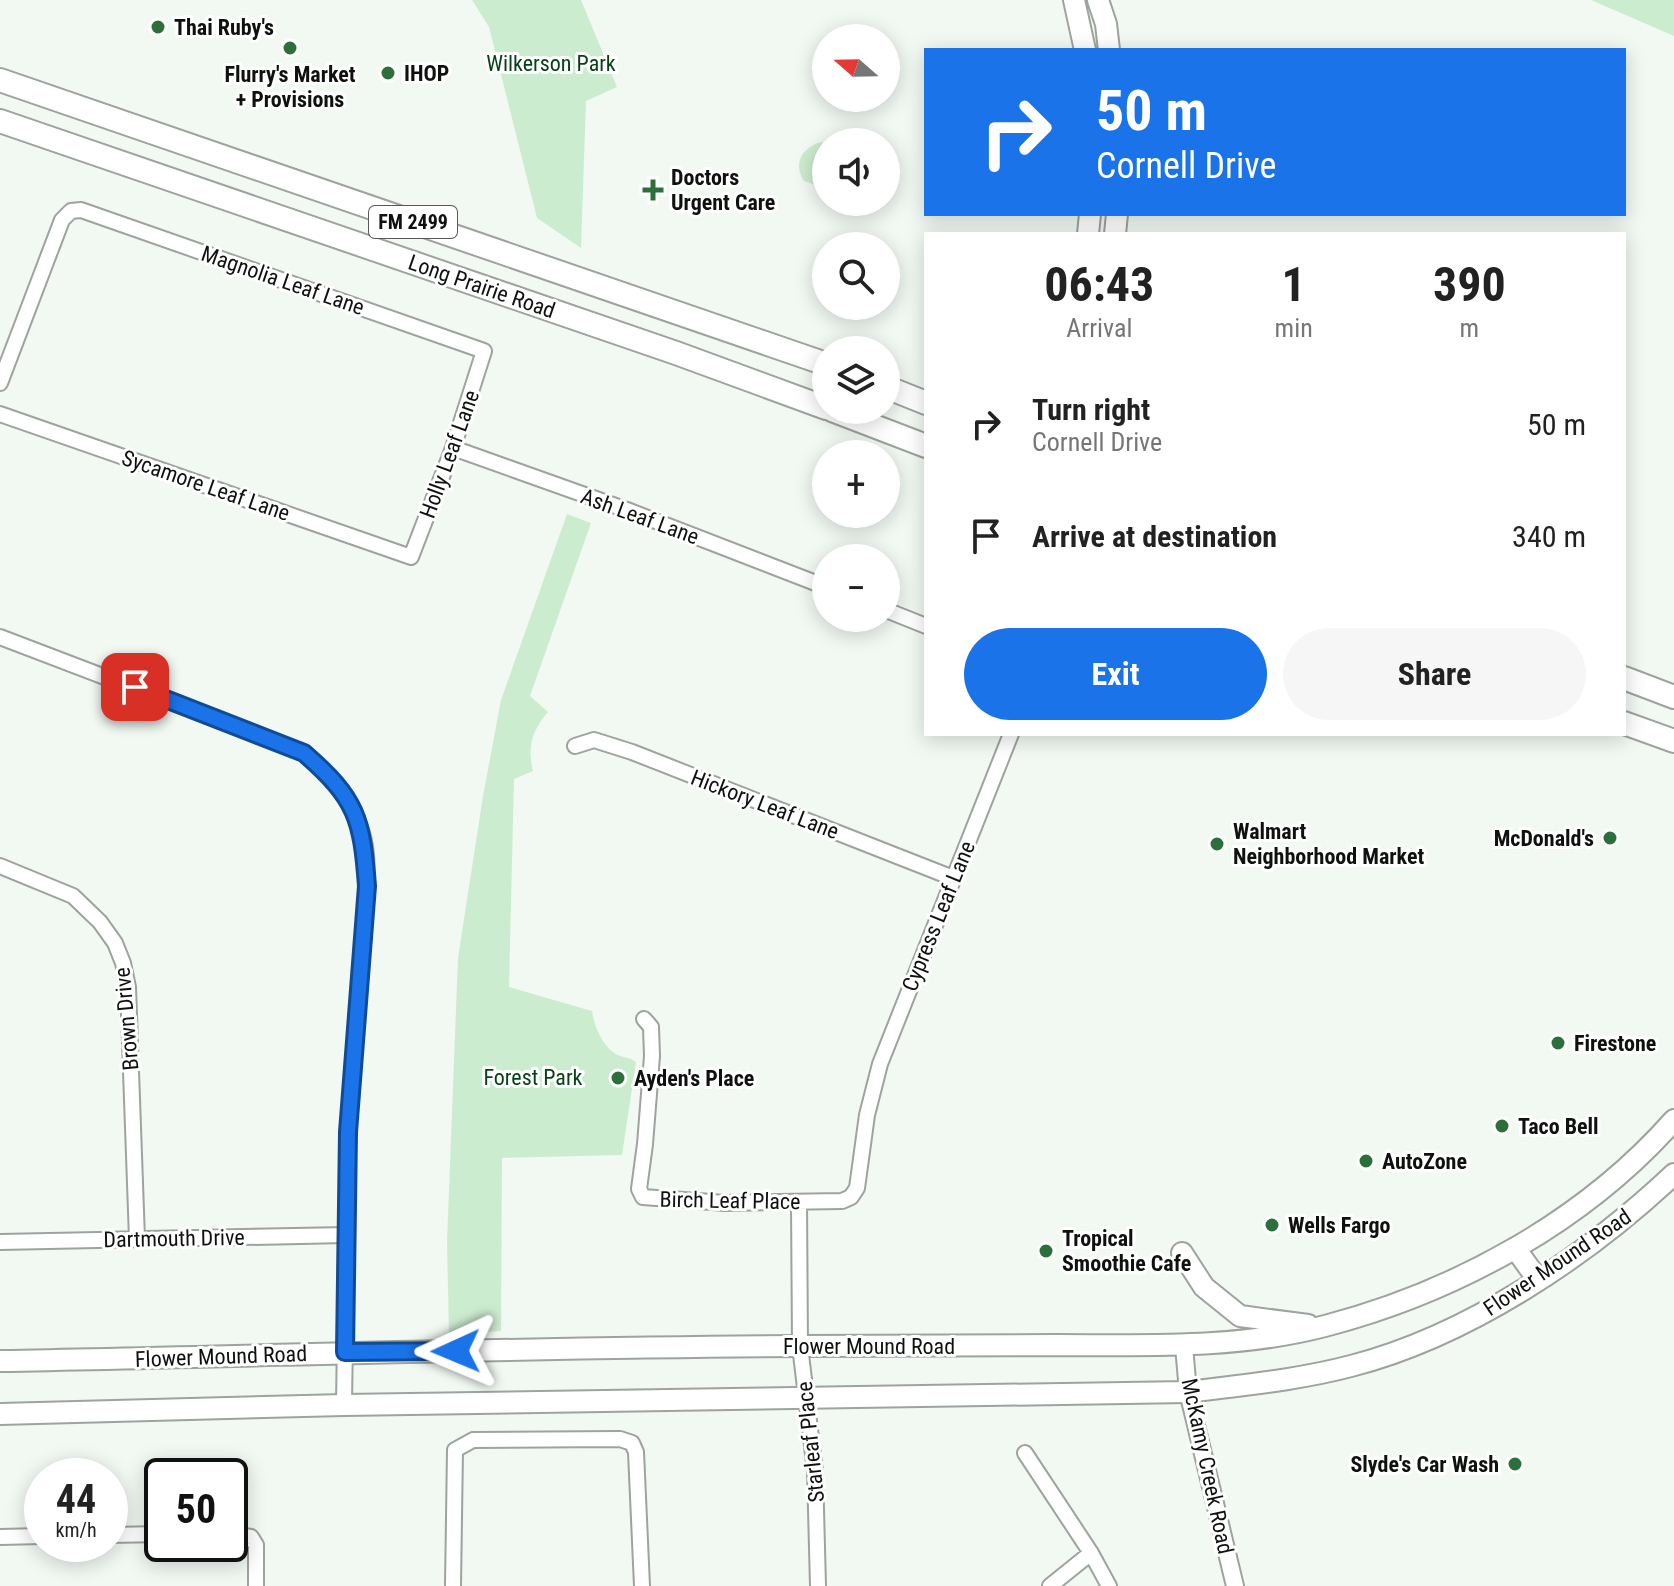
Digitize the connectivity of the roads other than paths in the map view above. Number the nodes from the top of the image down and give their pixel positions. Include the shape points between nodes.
1 (1074, 0) edge
2 (1098, 0) edge
3 (1106, 24) junction
4 (1081, 26) junction
5 (1085, 48) edge
6 (1109, 48) edge
7 (0, 80) edge
8 (0, 121) edge
9 (484, 351) joint
10 (812, 359) edge
11 (0, 383) edge
12 (900, 393) edge
13 (924, 402) edge
14 (812, 403) edge
15 (0, 414) edge
16 (868, 424) edge
17 (924, 445) edge
18 (453, 448) junction
19 (411, 557) joint
20 (812, 582) edge
21 (900, 616) edge
22 (924, 625) edge
23 (0, 637) edge
24 (1626, 679) edge
25 (1674, 697) edge
26 (1626, 724) edge
27 (1010, 736) edge
28 (1674, 741) edge
29 (575, 746) dead end
30 (0, 866) edge
31 (953, 878) junction
32 (644, 1019) dead end
33 (871, 1100) joint
34 (1674, 1120) edge
35 (1674, 1174) edge
36 (799, 1202) junction
37 (347, 1235) junction
38 (137, 1239) junction
39 (0, 1242) edge
40 (1515, 1248) junction
41 (1182, 1253) dead end
42 (1538, 1280) junction
43 (1324, 1327) junction
44 (800, 1346) junction
45 (1184, 1346) junction
46 (345, 1352) junction
47 (0, 1361) edge
48 (1188, 1392) junction
49 (804, 1398) junction
50 (344, 1405) junction
51 (0, 1414) edge
52 (1025, 1453) dead end
53 (24, 1536) edge
54 (0, 1537) edge
55 (248, 1537) edge
56 (1091, 1553) junction
57 (256, 1586) edge
58 (453, 1586) edge
59 (642, 1586) edge
60 (818, 1586) edge
61 (1050, 1586) edge
62 (1109, 1586) edge
63 (1235, 1586) edge

1 - 4 main road
2 - 3 main road
3 - 4 main road
3 - 6 main road
4 - 5 main road
7 - 10 main road, Long Prairie Road / FM 2499
8 - 14 main road, Long Prairie Road / FM 2499
9 - 11 street, Magnolia Leaf Lane via 81,210 62,220
9 - 18 street, Holly Leaf Lane
12 - 13 main road
15 - 19 street, Sycamore Leaf Lane
16 - 17 main road, Long Prairie Road / FM 2499
18 - 19 street, Holly Leaf Lane
18 - 20 street, Ash Leaf Lane
21 - 22 street
23 - 37 street via 304,753 356,812 367,886 350,1092
24 - 25 main road
26 - 28 main road
27 - 31 street, Cypress Leaf Lane
29 - 31 street, Hickory Leaf Lane via 594,740 632,752
30 - 38 street, Brown Drive via 73,896 100,922 123,963
31 - 33 street, Cypress Leaf Lane via 880,1064
32 - 36 street, Birch Leaf Place via 651,1027 652,1056 639,1189 643,1197
33 - 36 street, Birch Leaf Place via 857,1188 851,1197
34 - 40 main road, Flower Mound Road via 1584,1201
35 - 42 main road, Flower Mound Road via 1636,1210
36 - 44 street, Starleaf Place
37 - 38 street, Dartmouth Drive
37 - 46 street
38 - 39 street, Dartmouth Drive
40 - 42 main road
40 - 43 main road, Flower Mound Road via 1441,1286
41 - 43 main road via 1204,1287 1240,1316
42 - 48 main road, Flower Mound Road via 1451,1331 1352,1366
43 - 45 main road, Flower Mound Road via 1259,1340
44 - 45 main road, Flower Mound Road
44 - 46 main road, Flower Mound Road
44 - 49 street, Starleaf Place
45 - 48 street, McKamy Creek Road
46 - 47 main road, Flower Mound Road
46 - 50 street
48 - 49 main road, Flower Mound Road
48 - 63 street, McKamy Creek Road
49 - 50 main road, Flower Mound Road
49 - 60 street, Starleaf Place via 815,1471
50 - 51 main road, Flower Mound Road
52 - 56 street
53 - 54 street
55 - 57 street via 256,1545
56 - 61 street
56 - 62 street
58 - 59 street via 455,1450 473,1440 620,1439 632,1443 636,1452

